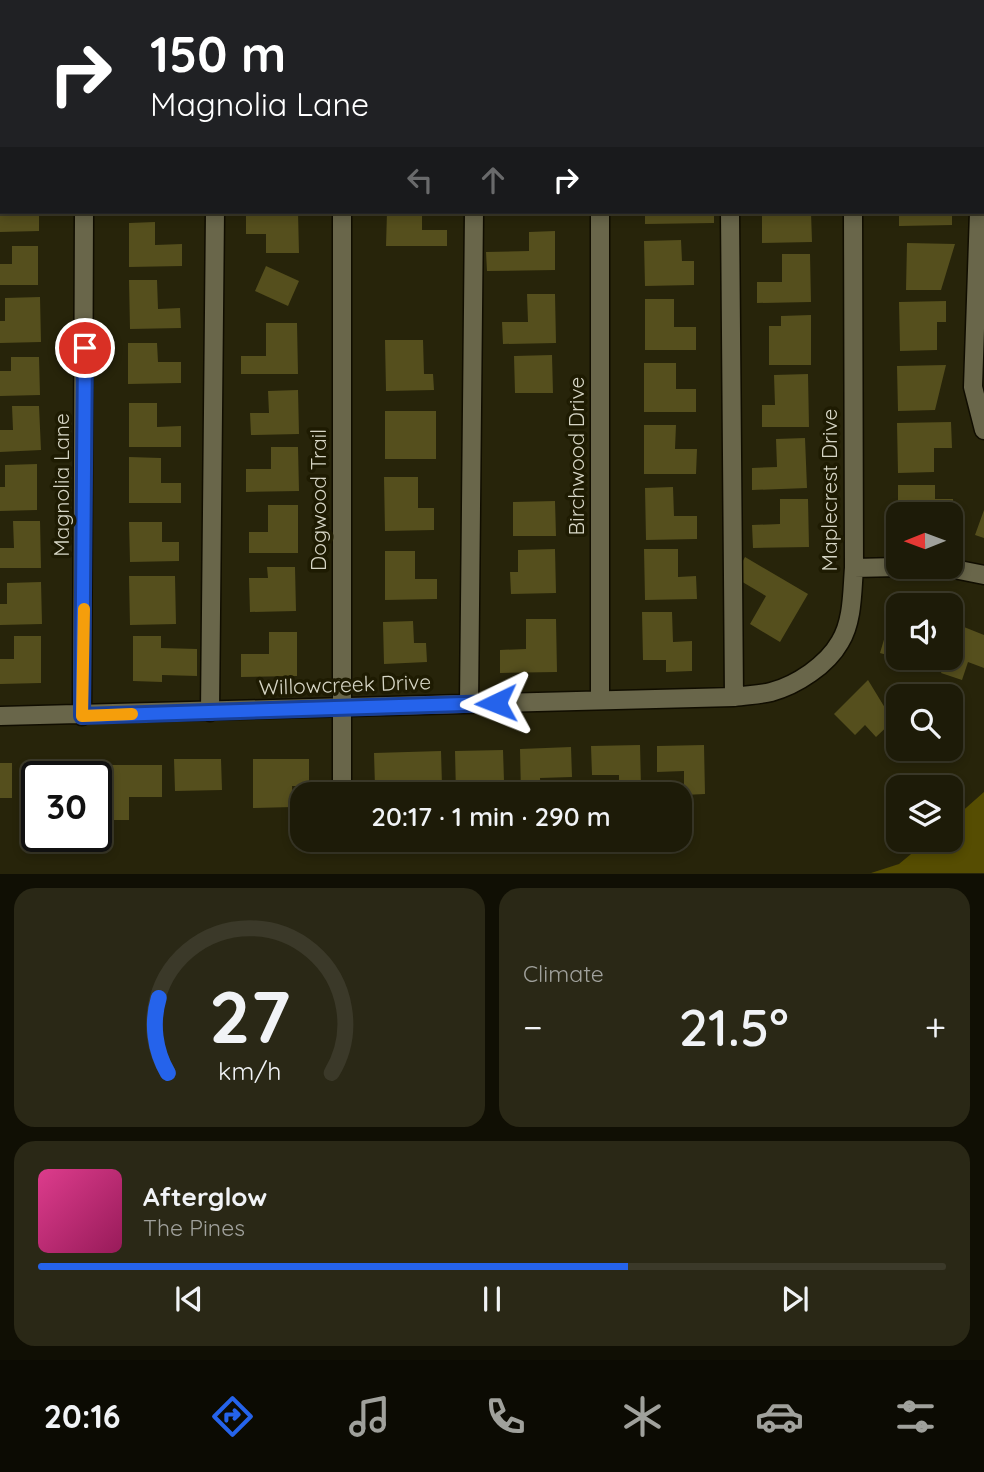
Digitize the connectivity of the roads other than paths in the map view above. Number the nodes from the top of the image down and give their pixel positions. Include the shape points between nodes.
1 (85, 214) edge
2 (215, 214) edge
3 (342, 214) edge
4 (474, 214) edge
5 (600, 214) edge
6 (730, 214) edge
7 (853, 214) edge
8 (979, 214) edge
9 (984, 430) edge
10 (886, 567) edge
11 (854, 568) junction
12 (963, 571) edge
13 (984, 575) edge
14 (734, 697) junction
15 (600, 699) junction
16 (469, 704) junction
17 (341, 708) junction
18 (210, 712) junction
19 (0, 716) edge
20 (82, 716) junction
21 (342, 782) edge

1 - 20 street, Magnolia Lane
2 - 18 street
3 - 17 street, Dogwood Trail
4 - 16 street
5 - 15 street, Birchwood Drive
6 - 14 street
7 - 11 street, Maplecrest Drive
8 - 9 street via 973,387
10 - 11 street
11 - 14 street, Maplecrest Drive via 841,641 824,662 772,692
12 - 13 street
14 - 15 street, Willowcreek Drive
15 - 16 street, Willowcreek Drive
16 - 17 street, Willowcreek Drive
17 - 18 street, Willowcreek Drive
17 - 21 street, Dogwood Trail
18 - 20 street, Willowcreek Drive
19 - 20 street, Willowcreek Drive

